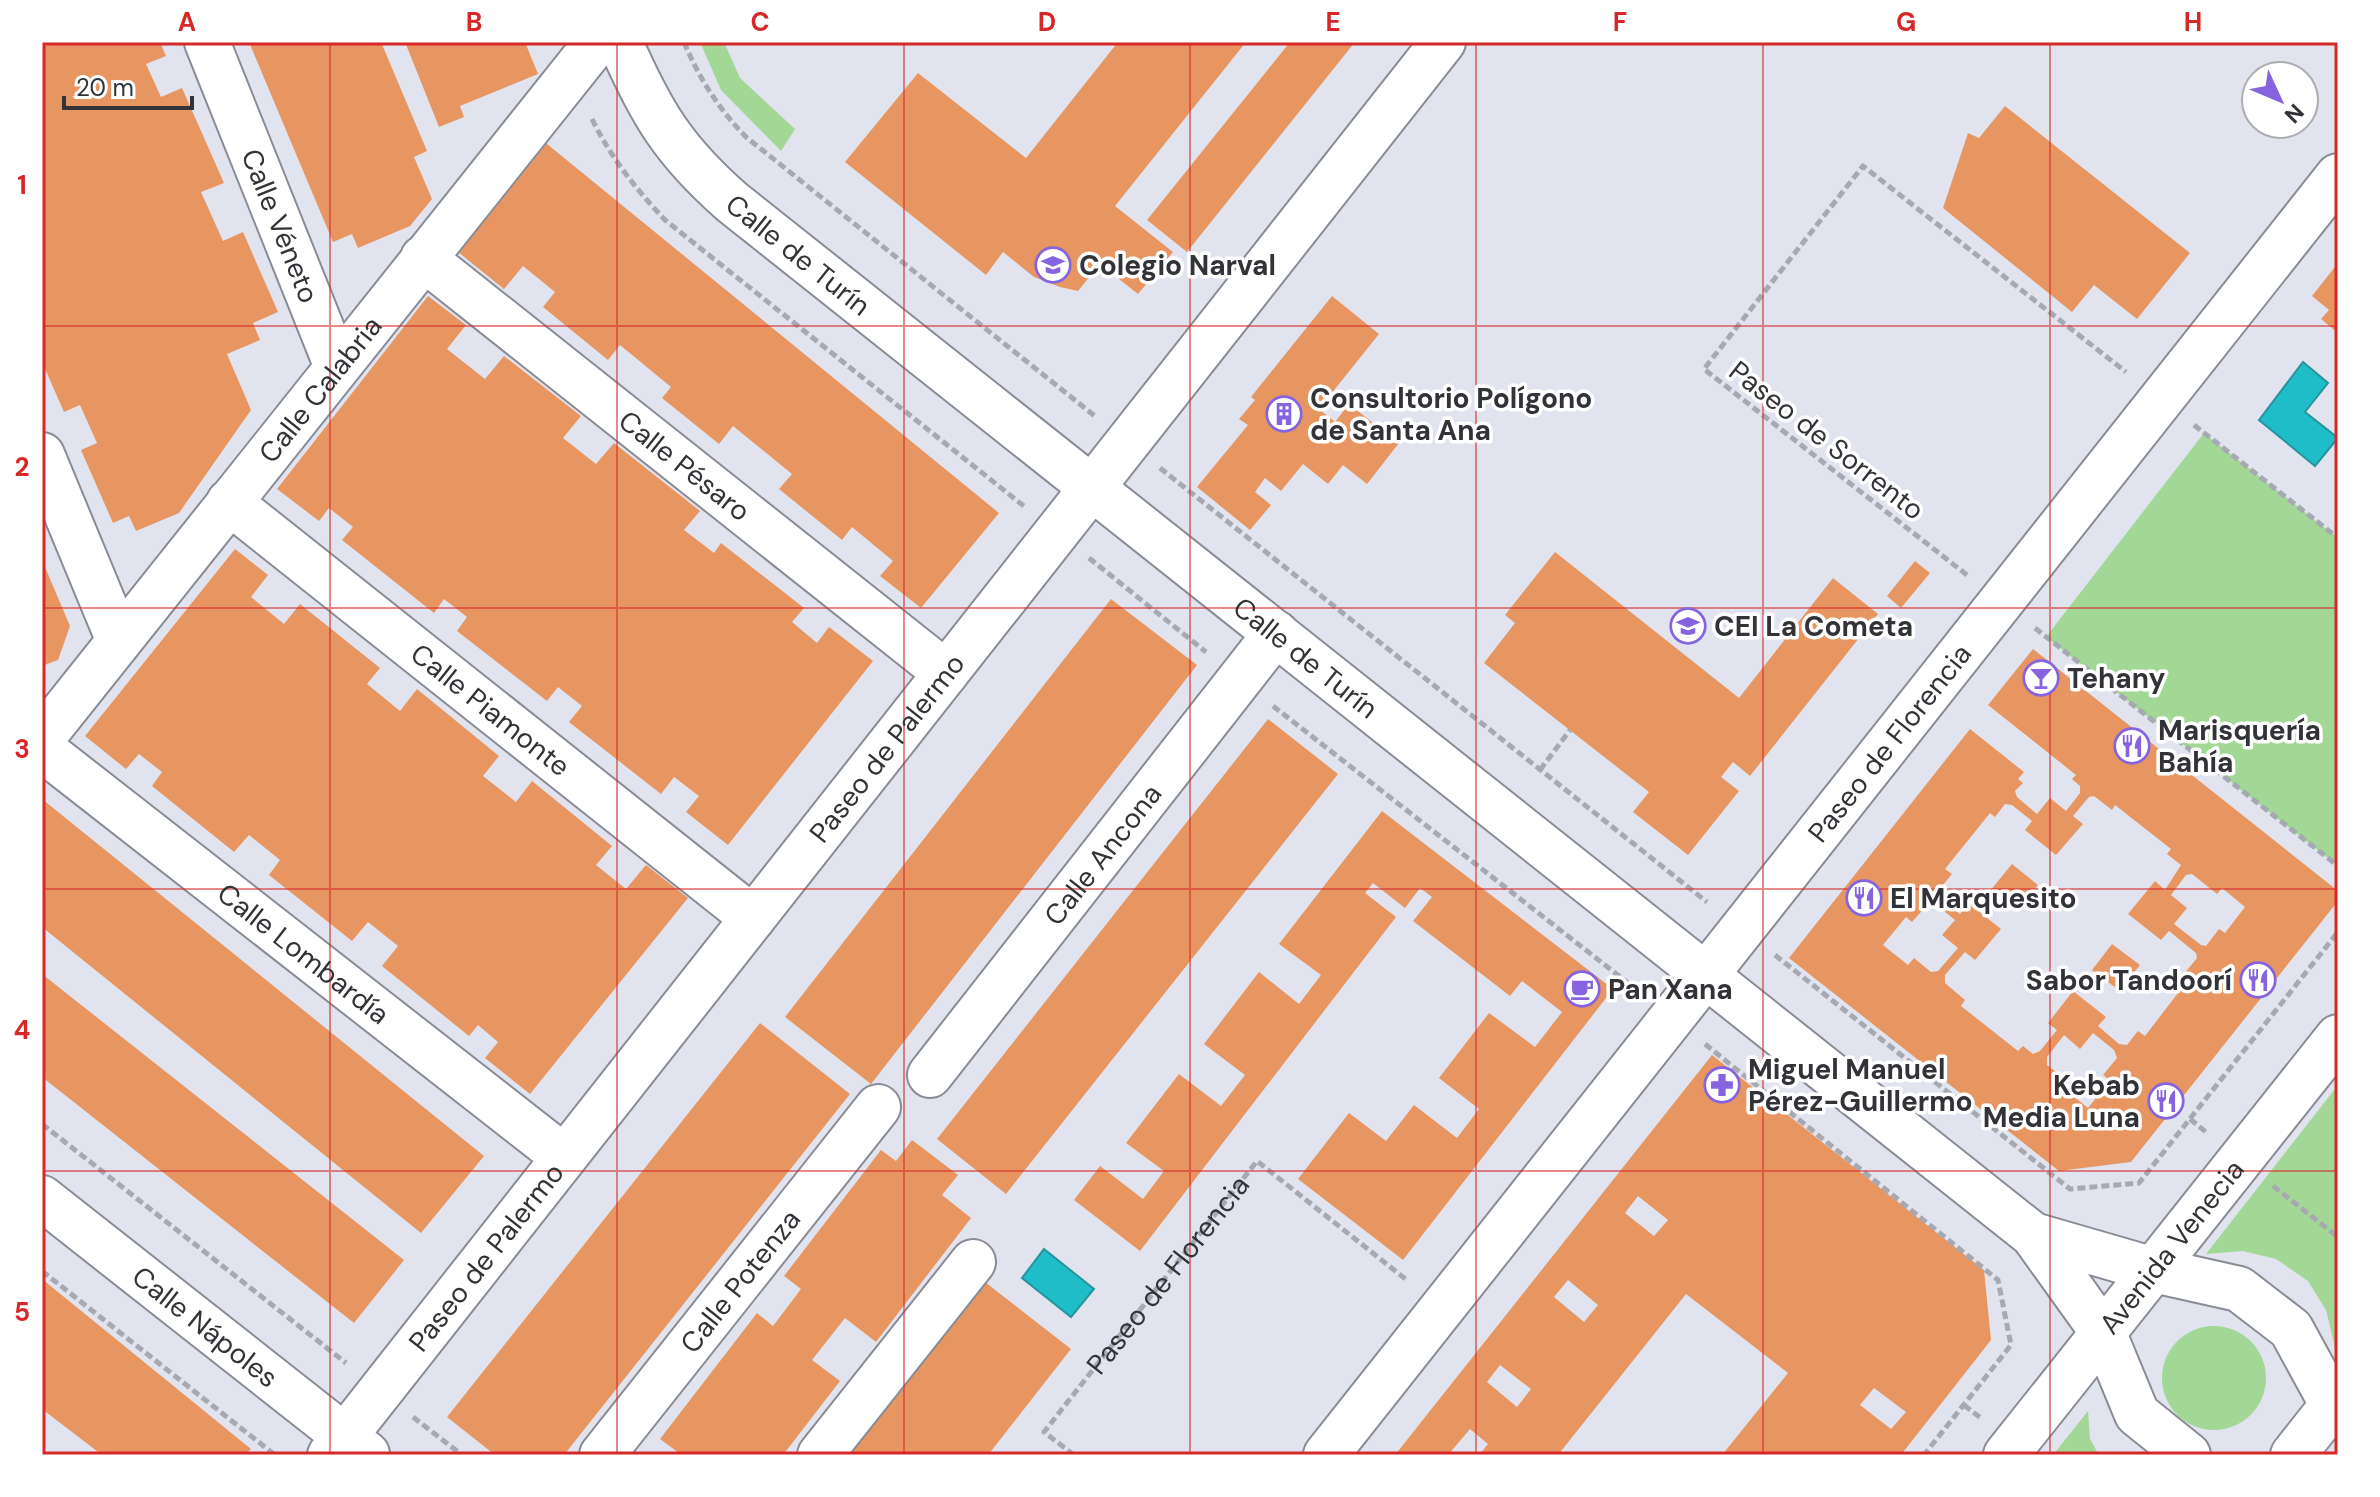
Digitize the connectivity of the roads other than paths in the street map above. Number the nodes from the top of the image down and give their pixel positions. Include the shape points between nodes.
1 (207, 42) edge
2 (597, 42) edge
3 (620, 42) edge
4 (1443, 42) edge
5 (2338, 176) edge
6 (423, 258) junction
7 (337, 367) junction
8 (42, 455) edge
9 (1092, 488) junction
10 (229, 502) junction
11 (1276, 633) junction
12 (119, 641) junction
13 (946, 673) junction
14 (42, 738) edge
15 (42, 749) edge
16 (753, 918) junction
17 (1706, 975) junction
18 (2338, 1037) edge
19 (930, 1075) dead end
20 (878, 1107) dead end
21 (564, 1157) junction
22 (42, 1198) edge
23 (2033, 1235) junction
24 (973, 1262) dead end
25 (2154, 1270) junction
26 (2104, 1334) junction
27 (2336, 1406) edge
28 (347, 1449) edge
29 (602, 1455) edge
30 (820, 1455) edge
31 (1326, 1455) edge
32 (2006, 1455) edge
33 (2188, 1455) edge
34 (2293, 1455) edge

1 - 7 street, Calle Véneto
2 - 6 street, Calle Calabria
3 - 9 street, Calle de Turín via 653,113 705,179
4 - 9 street, Paseo de Palermo
5 - 17 street, Paseo de Florencia
6 - 7 street, Calle Calabria
6 - 13 street, Calle Pésaro
7 - 10 street, Calle Calabria
8 - 12 street
9 - 11 street, Calle de Turín
9 - 13 street, Paseo de Palermo
10 - 12 street, Calle Calabria
10 - 16 street, Calle Piamonte
11 - 17 street, Calle de Turín
11 - 19 street, Calle Ancona
12 - 14 street, Calle Calabria
13 - 16 street, Paseo de Palermo
15 - 21 street, Calle Lombardía
16 - 21 street, Paseo de Palermo
17 - 23 street, Calle de Turín
17 - 31 street, Paseo de Florencia
18 - 25 street, Avenida Venecia
20 - 29 street, Calle Potenza
21 - 28 street, Paseo de Palermo via 380,1390
22 - 28 street, Calle Nápoles
23 - 25 street, Calle de Turín
23 - 26 street, Calle de Turín
24 - 30 street
25 - 26 street, Avenida Venecia
25 - 27 street, Calle de Turín via 2239,1289 2291,1329
26 - 32 street, Avenida Venecia
26 - 33 street, Calle de Turín via 2137,1414
27 - 34 street

